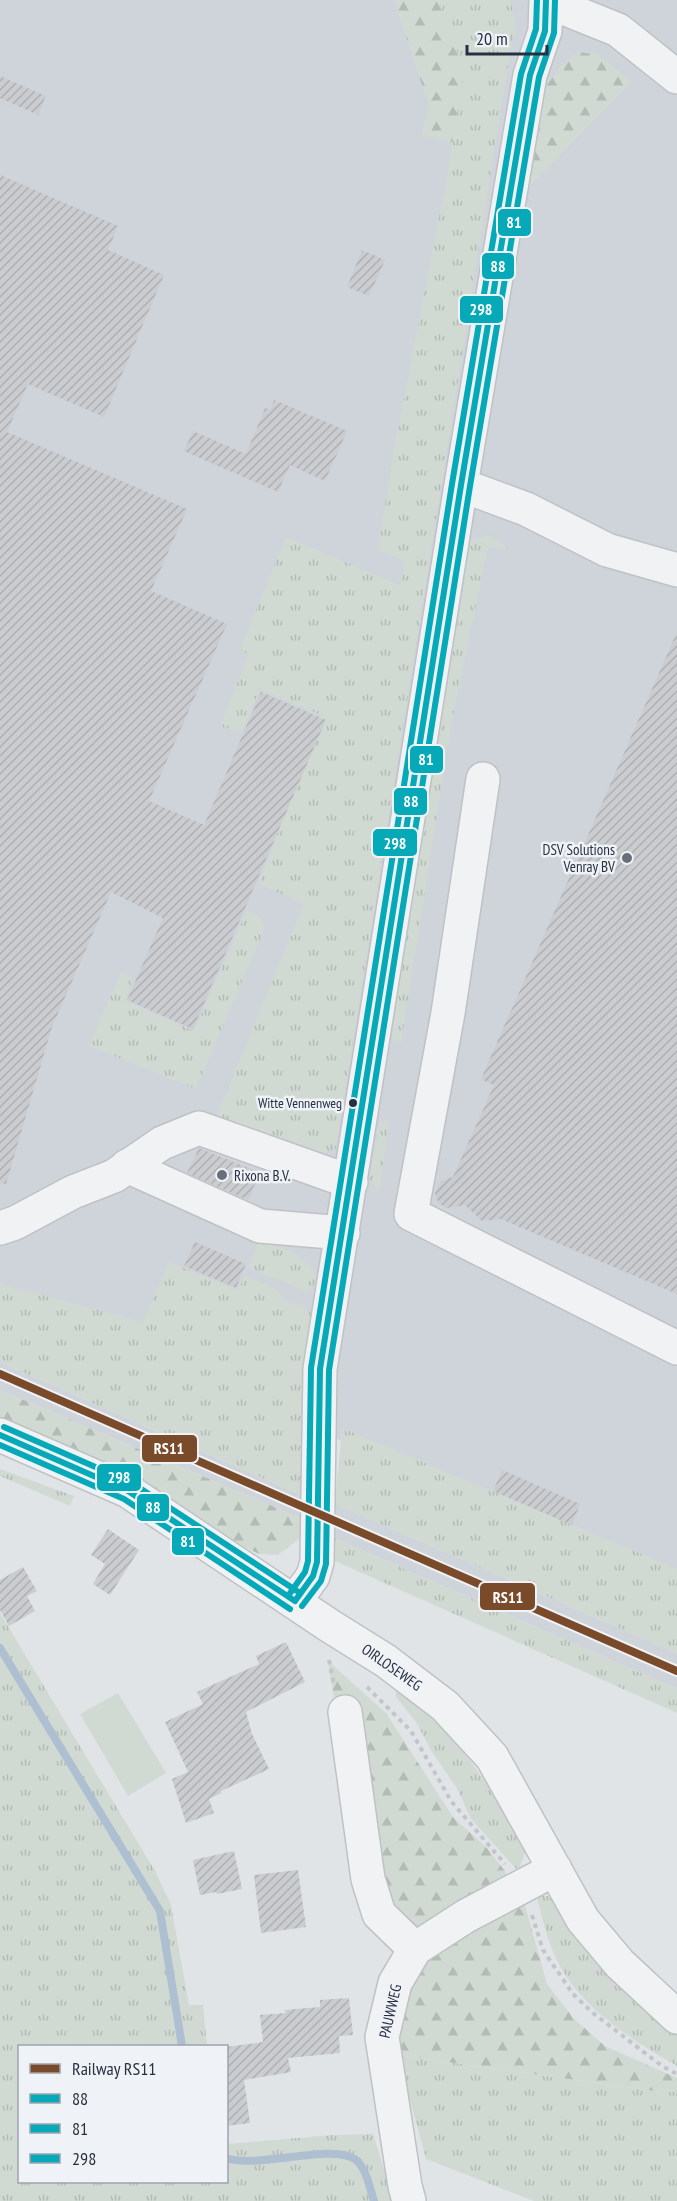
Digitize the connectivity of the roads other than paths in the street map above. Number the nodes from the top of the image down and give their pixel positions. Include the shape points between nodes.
1 (546, 0) edge
2 (677, 77) edge
3 (461, 485) junction
4 (677, 570) edge
5 (483, 779) dead end
6 (127, 1167) junction
7 (351, 1182) junction
8 (0, 1228) edge
9 (343, 1233) junction
10 (677, 1348) edge
11 (0, 1435) edge
12 (295, 1601) junction
13 (345, 1712) dead end
14 (555, 1869) junction
15 (415, 1949) junction
16 (677, 2017) edge
17 (409, 2201) edge

1 - 2 street via 618,30
1 - 3 street via 545,31 530,75
3 - 4 street via 526,509 607,550
3 - 7 street
5 - 10 street via 448,1013 411,1214
6 - 7 street via 162,1143 199,1128
6 - 8 street
6 - 9 street via 260,1226
7 - 9 street
9 - 12 street via 320,1369 317,1563 313,1576
11 - 12 street, OIRLOSEWEG via 128,1491
12 - 14 street, OIRLOSEWEG via 386,1661 445,1706 492,1757
13 - 15 street via 368,1879 379,1914
14 - 15 street, PAUWWEG via 466,1916
14 - 16 street, OIRLOSEWEG via 583,1920 620,1964
15 - 17 street, PAUWWEG via 394,1983 382,2037

